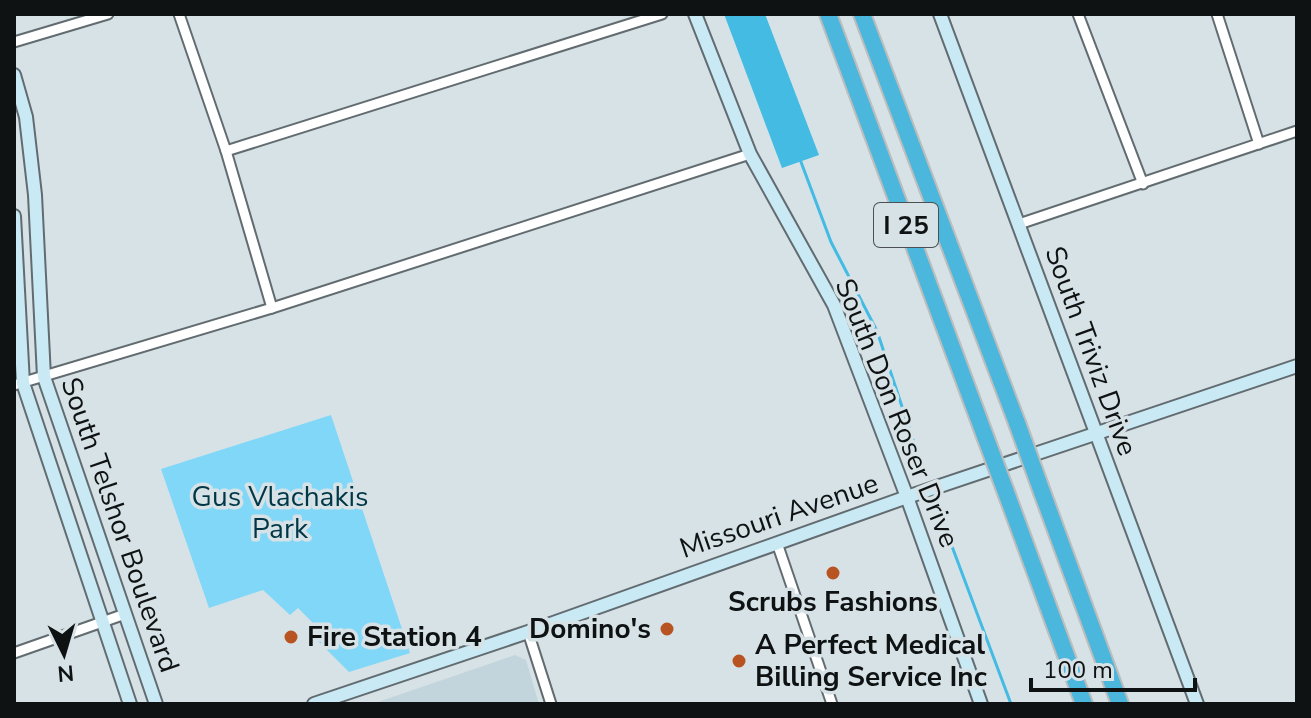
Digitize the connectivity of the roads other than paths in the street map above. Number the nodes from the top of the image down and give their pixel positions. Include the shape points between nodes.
1 (108, 14) edge
2 (179, 14) edge
3 (662, 14) edge
4 (695, 14) edge
5 (828, 14) edge
6 (862, 14) edge
7 (940, 14) edge
8 (1078, 14) edge
9 (1217, 14) edge
10 (14, 42) edge
11 (14, 75) edge
12 (1297, 131) edge
13 (1259, 144) junction
14 (226, 151) junction
15 (750, 154) junction
16 (1143, 184) junction
17 (14, 216) edge
18 (1019, 224) junction
19 (272, 308) junction
20 (1297, 366) edge
21 (44, 377) junction
22 (18, 384) edge
23 (1097, 435) junction
24 (907, 497) junction
25 (777, 543) junction
26 (125, 614) junction
27 (103, 622) junction
28 (528, 632) junction
29 (14, 653) edge
30 (130, 704) edge
31 (156, 704) edge
32 (314, 704) edge
33 (551, 704) edge
34 (832, 704) edge
35 (981, 704) edge
36 (1084, 704) edge
37 (1120, 704) edge
38 (1197, 704) edge

1 - 10 street
2 - 14 street
3 - 14 street
4 - 15 main road, South Don Roser Drive
5 - 36 highway, I 25, bridge
6 - 37 highway, I 25, bridge
7 - 18 main road, South Triviz Drive
8 - 16 street
9 - 13 street
11 - 21 main road, South Telshor Boulevard via 26,117 35,195
12 - 13 street
13 - 16 street
14 - 19 street
15 - 19 street
15 - 24 main road, South Don Roser Drive via 834,305
16 - 18 street
17 - 22 main road, South Telshor Boulevard
18 - 23 main road, South Triviz Drive
19 - 21 street
20 - 23 main road, Missouri Avenue
21 - 22 street
21 - 26 main road, South Telshor Boulevard
22 - 27 main road, South Telshor Boulevard
23 - 24 main road, Missouri Avenue
23 - 38 main road, South Triviz Drive
24 - 25 main road, Missouri Avenue
24 - 35 main road, South Don Roser Drive
25 - 28 main road, Missouri Avenue
25 - 34 street
26 - 27 street
26 - 31 main road, South Telshor Boulevard
27 - 29 street
27 - 30 main road, South Telshor Boulevard
28 - 32 main road, Missouri Avenue
28 - 33 street

